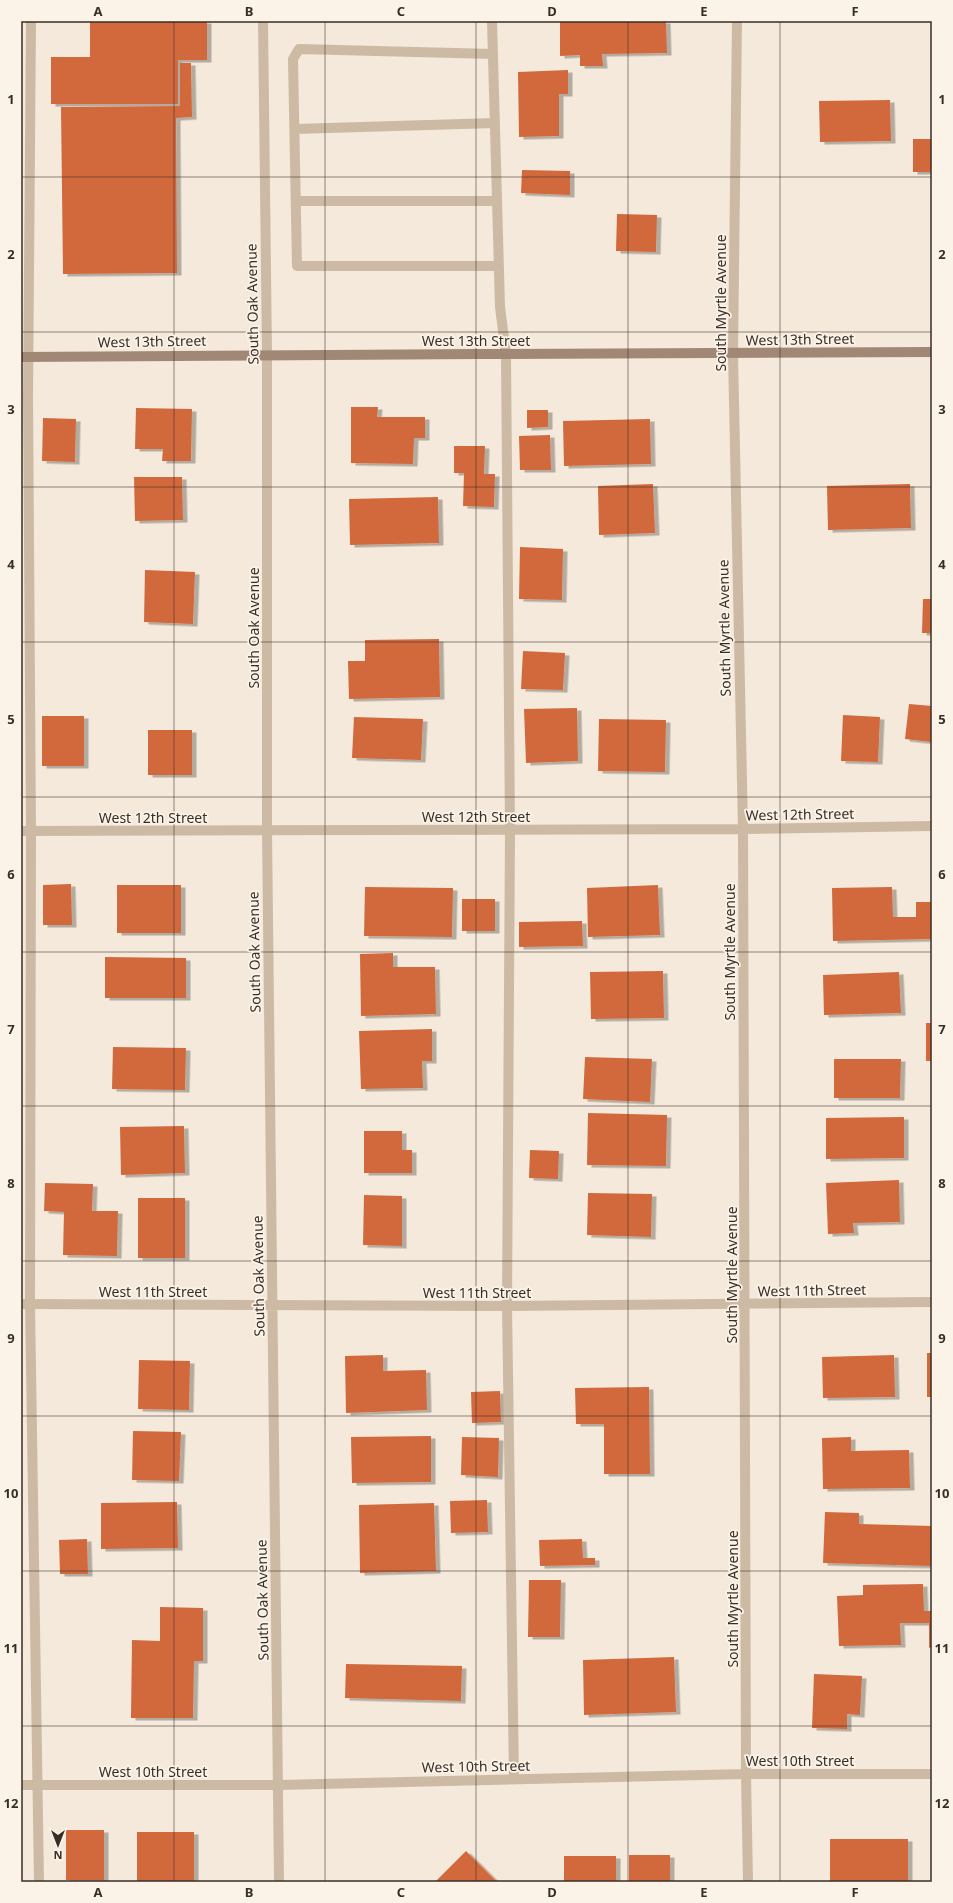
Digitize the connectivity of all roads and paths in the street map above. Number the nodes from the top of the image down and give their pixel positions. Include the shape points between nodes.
1 (31, 21) edge
2 (262, 21) edge
3 (492, 21) edge
4 (737, 21) edge
5 (493, 54) junction
6 (495, 123) junction
7 (295, 128) junction
8 (296, 201) junction
9 (497, 201) junction
10 (499, 266) junction
11 (932, 352) edge
12 (267, 354) junction
13 (506, 354) junction
14 (733, 354) junction
15 (25, 357) edge
16 (932, 826) edge
17 (743, 829) junction
18 (510, 830) junction
19 (26, 831) edge
20 (267, 831) junction
21 (932, 1302) edge
22 (26, 1304) edge
23 (745, 1305) junction
24 (272, 1306) junction
25 (507, 1306) junction
26 (746, 1774) junction
27 (932, 1774) edge
28 (514, 1779) junction
29 (21, 1784) edge
30 (278, 1785) junction
31 (38, 1786) junction
32 (39, 1882) edge
33 (279, 1882) edge
34 (748, 1882) edge

1 - 15 street
2 - 12 street, South Oak Avenue
3 - 5 street
4 - 14 street, South Myrtle Avenue
5 - 6 street
5 - 7 street via 299,48 293,59
6 - 7 street
6 - 9 street
7 - 8 street
8 - 9 street
8 - 10 street via 297,266
9 - 10 street
10 - 13 street via 500,307
11 - 14 main road, West 13th Street
12 - 13 main road, West 13th Street
12 - 15 main road, West 13th Street
12 - 20 street, South Oak Avenue
13 - 14 main road, West 13th Street
13 - 18 street
14 - 17 street, South Myrtle Avenue
15 - 19 street via 28,515
16 - 17 street, West 12th Street
17 - 18 street, West 12th Street
17 - 23 street, South Myrtle Avenue
18 - 20 street, West 12th Street
18 - 25 street
19 - 20 street, West 12th Street
19 - 22 street
20 - 24 street, South Oak Avenue
21 - 23 street, West 11th Street
22 - 24 street, West 11th Street
22 - 31 street
23 - 25 street, West 11th Street
23 - 26 street, South Myrtle Avenue
24 - 25 street, West 11th Street
24 - 30 street, South Oak Avenue
25 - 28 street
26 - 27 street, West 10th Street
26 - 28 street, West 10th Street
26 - 34 street, South Myrtle Avenue
28 - 30 street, West 10th Street
29 - 31 street, West 10th Street
30 - 31 street, West 10th Street
30 - 33 street, South Oak Avenue
31 - 32 street

